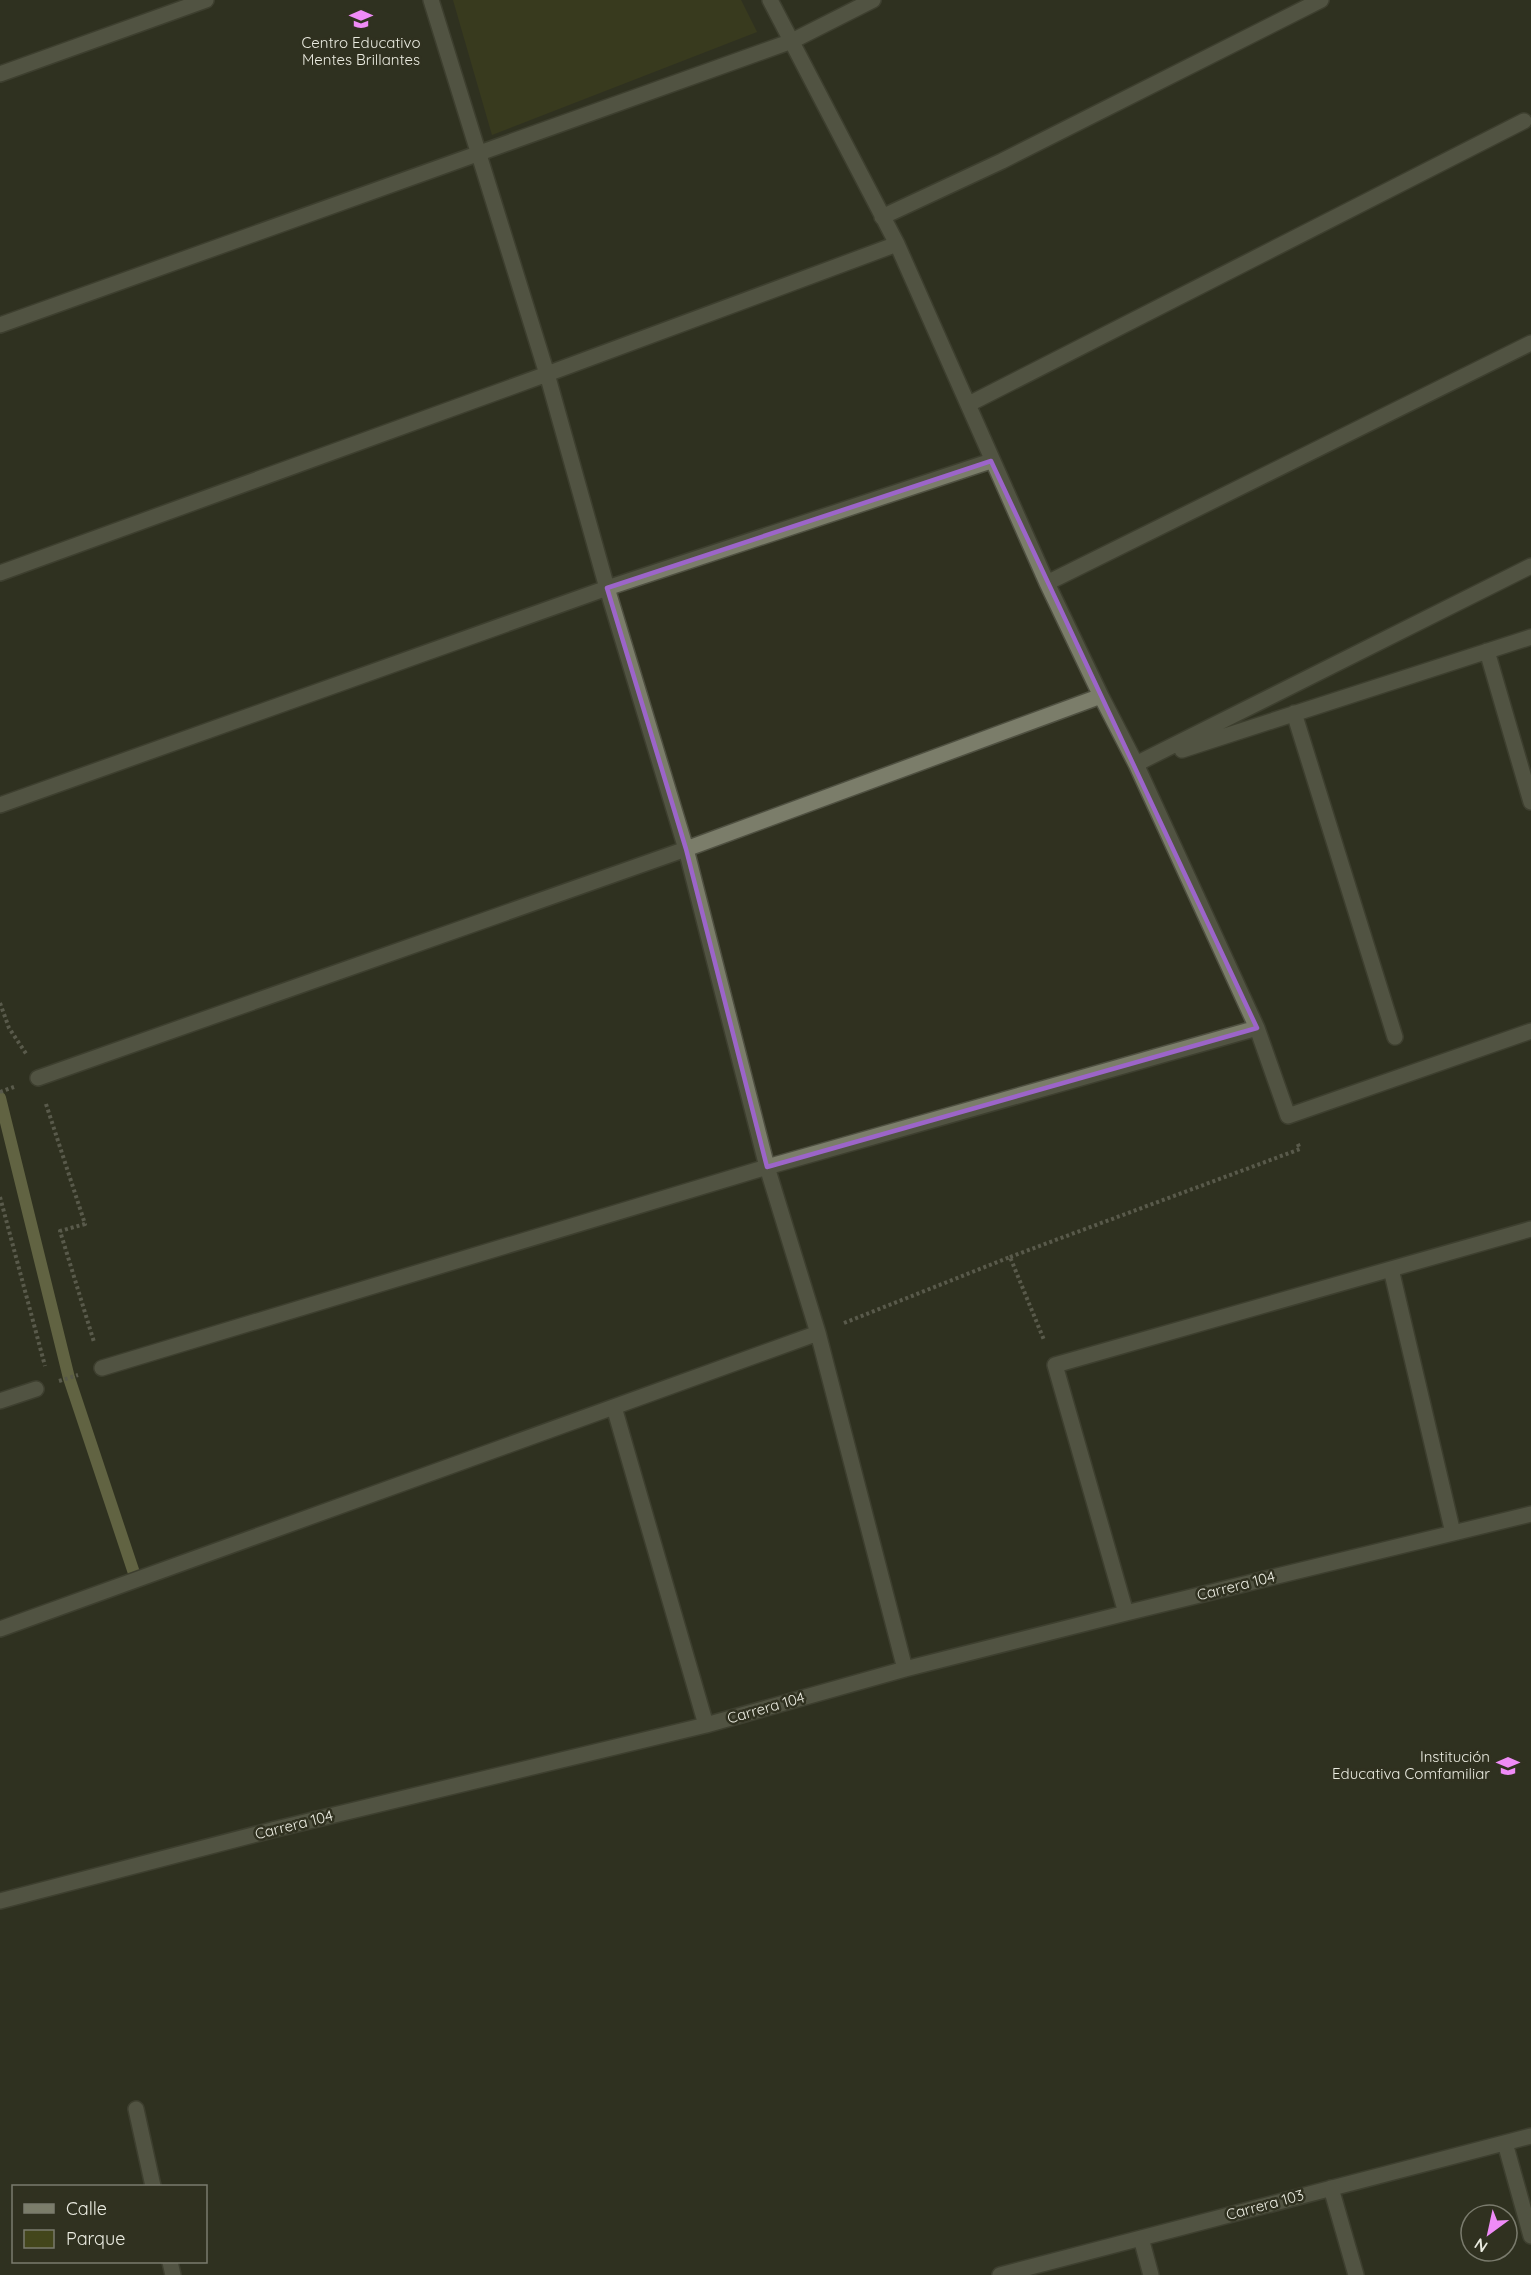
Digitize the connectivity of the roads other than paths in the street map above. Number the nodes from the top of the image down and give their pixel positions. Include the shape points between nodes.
1 (206, 0) edge
2 (432, 0) edge
3 (770, 0) edge
4 (873, 0) edge
5 (1321, 0) edge
6 (792, 41) junction
7 (0, 74) edge
8 (1524, 122) dead end
9 (480, 153) junction
10 (882, 217) junction
11 (897, 244) junction
12 (0, 325) edge
13 (1531, 343) edge
14 (547, 374) junction
15 (969, 404) junction
16 (991, 461) junction
17 (1531, 566) edge
18 (0, 573) edge
19 (1047, 583) junction
20 (607, 588) junction
21 (1531, 637) edge
22 (1487, 651) junction
23 (1101, 696) junction
24 (1294, 713) junction
25 (1136, 764) junction
26 (1531, 802) edge
27 (0, 805) edge
28 (686, 849) junction
29 (1257, 1028) junction
30 (1531, 1031) edge
31 (1395, 1037) dead end
32 (38, 1078) road end
33 (767, 1167) junction
34 (1531, 1229) edge
35 (1391, 1269) junction
36 (818, 1333) junction
37 (102, 1368) road end
38 (43, 1386) road end
39 (0, 1401) edge
40 (614, 1407) junction
41 (1531, 1514) edge
42 (1453, 1533) junction
43 (1126, 1613) junction
44 (0, 1629) edge
45 (905, 1669) junction
46 (706, 1725) junction
47 (0, 1901) edge
48 (136, 2109) dead end
49 (1531, 2136) edge
50 (1505, 2143) junction
51 (153, 2185) edge
52 (1331, 2188) junction
53 (1531, 2236) edge
54 (1141, 2238) junction
55 (1000, 2275) edge
56 (1151, 2275) edge
57 (1356, 2275) edge

1 - 7 street
2 - 9 street
3 - 6 street
4 - 6 street
5 - 10 street
6 - 9 street
6 - 10 street
8 - 15 street
9 - 12 street
9 - 14 street
10 - 11 street
11 - 14 street
11 - 15 street
13 - 19 street
14 - 18 street
14 - 20 street
15 - 16 street
16 - 19 street
16 - 20 street
17 - 25 street
19 - 23 street
20 - 27 street
20 - 28 street
21 - 22 street
22 - 24 street
22 - 26 street
23 - 25 street
23 - 28 street
24 - 25 street
24 - 31 street
25 - 29 street
28 - 32 street
28 - 33 street
29 - 30 street via 1288,1116
29 - 33 street
33 - 36 street
33 - 37 street
34 - 35 street
35 - 42 street
35 - 43 street via 1055,1365
36 - 40 street
36 - 45 street
38 - 39 street
40 - 44 street
40 - 46 street
41 - 42 street, Carrera 104
42 - 43 street, Carrera 104
43 - 45 street, Carrera 104
45 - 46 street, Carrera 104
46 - 47 street, Carrera 104 via 283,1827
48 - 51 street
49 - 50 street, Carrera 103
50 - 52 street, Carrera 103
50 - 53 street
52 - 54 street, Carrera 103
52 - 57 street
54 - 55 street, Carrera 103
54 - 56 street

